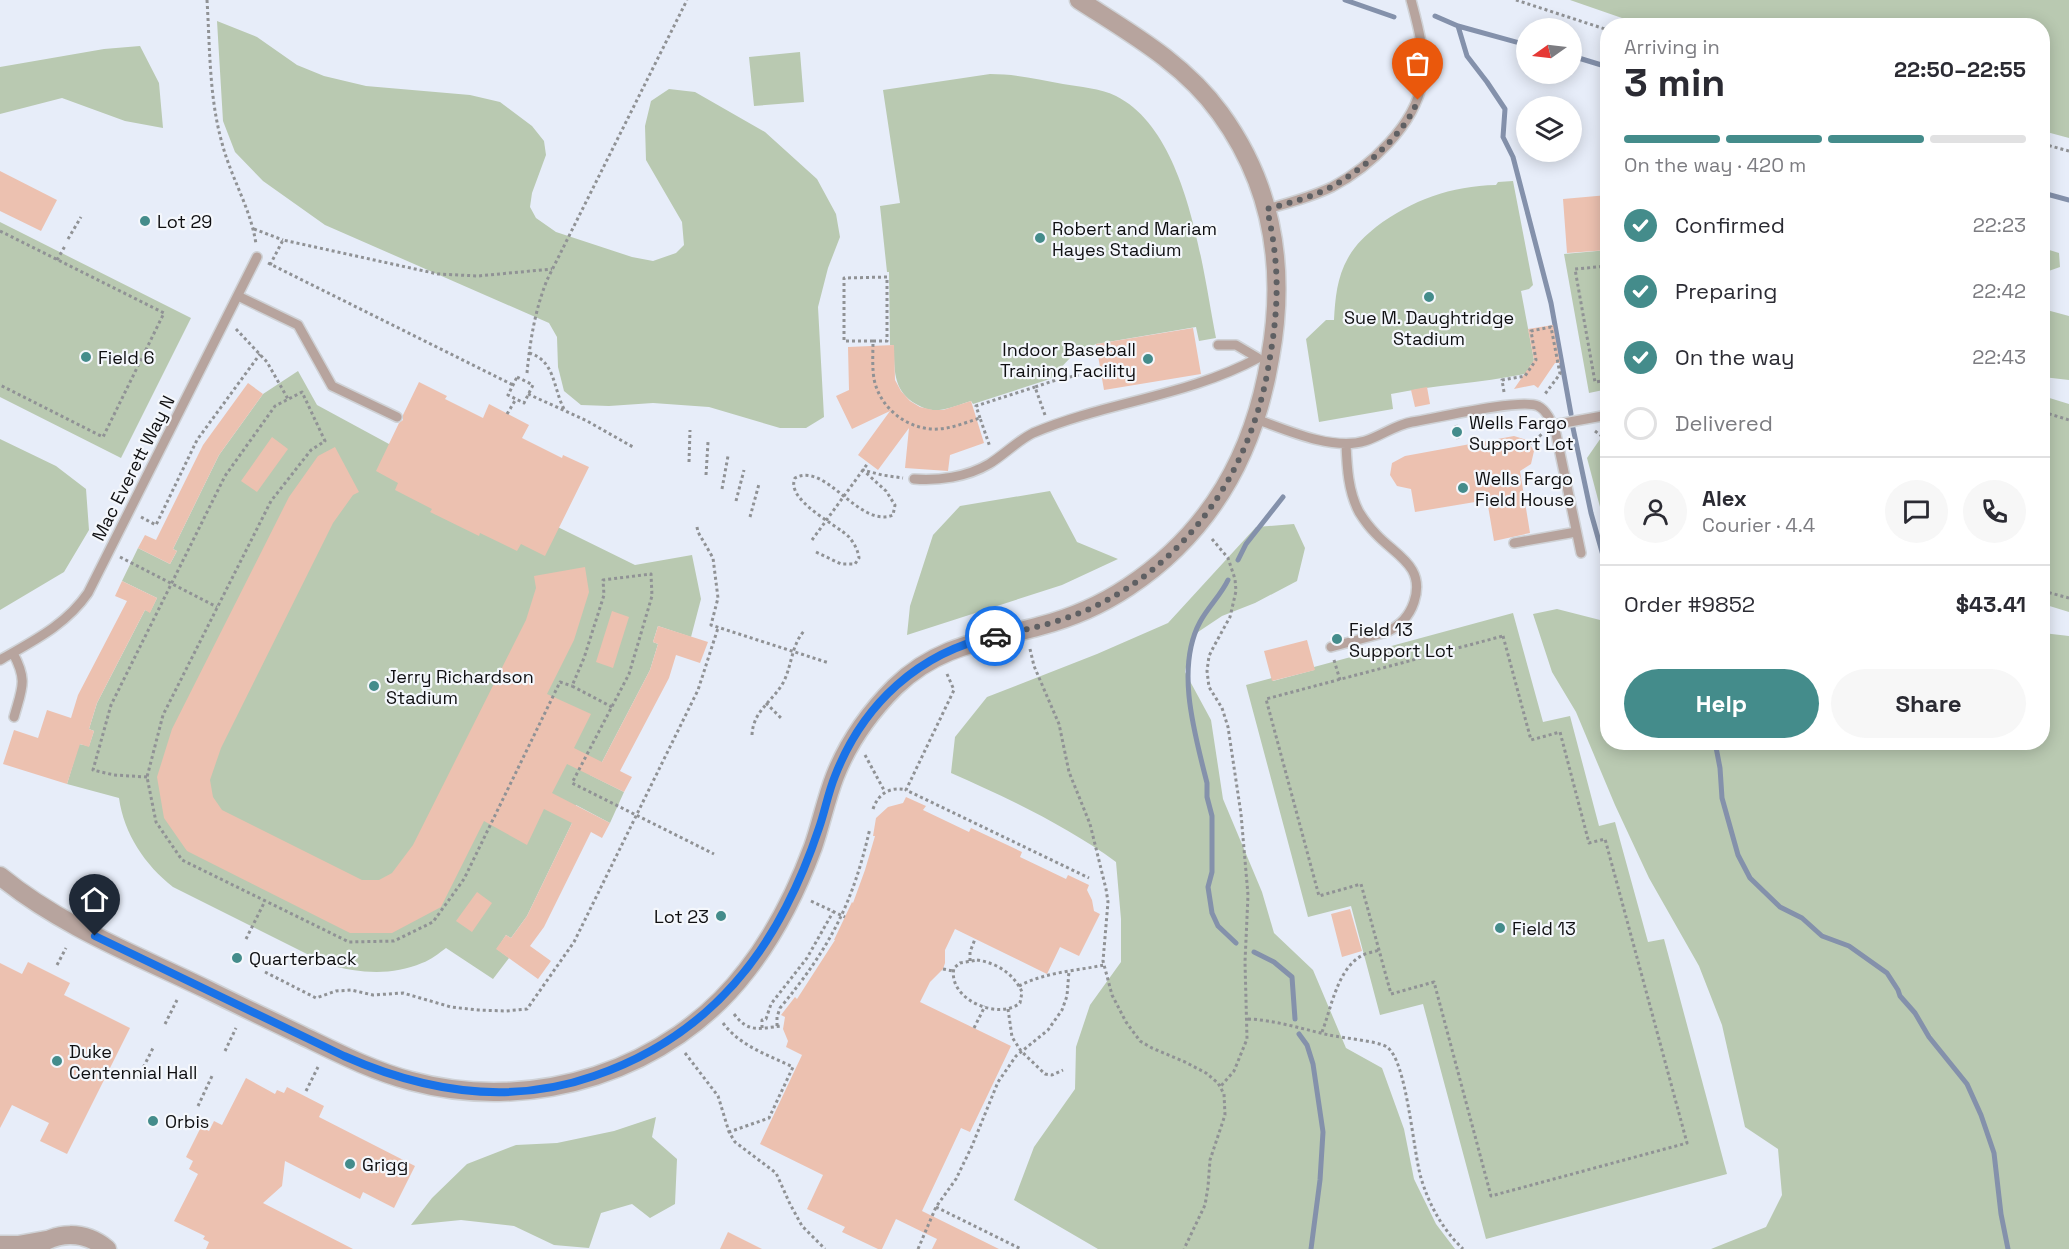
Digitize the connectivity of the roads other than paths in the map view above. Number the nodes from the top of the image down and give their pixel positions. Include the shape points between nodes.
1 (1079, 0) edge
2 (1412, 0) edge
3 (1267, 209) junction
4 (258, 257) road end
5 (238, 296) junction
6 (1218, 345) dead end
7 (1264, 359) junction
8 (1600, 416) edge
9 (396, 417) dead end
10 (1256, 419) junction
11 (1553, 425) junction
12 (1346, 444) junction
13 (914, 479) road end
14 (1576, 532) junction
15 (1514, 543) dead end
16 (1581, 553) dead end
17 (1331, 647) road end
18 (13, 653) junction
19 (0, 660) edge
20 (14, 717) dead end
21 (0, 876) edge
22 (40, 1244) edge
23 (0, 1245) edge
24 (107, 1249) edge

1 - 3 street via 1162,55 1206,95 1242,147
2 - 3 lane via 1423,73 1418,100 1405,124 1342,181
3 - 7 street via 1278,290
4 - 5 lane, Mac Everett Way N
5 - 9 lane via 298,325 332,386
5 - 18 lane, Mac Everett Way N via 99,574 79,606 62,622
6 - 7 lane via 1236,345
7 - 10 street
7 - 13 lane via 1049,428 1019,441 978,469 945,479
8 - 11 lane
10 - 12 lane
10 - 21 street via 1235,470 1206,515 1176,548 1139,579 1074,615 944,652 917,668 889,693 841,762 796,886 747,970 691,1025 656,1049 609,1072 523,1092 464,1091 402,1079 344,1056 65,921
11 - 12 lane via 1541,408 1517,404 1406,423 1362,442
11 - 14 lane
12 - 17 lane via 1351,490 1359,512 1377,535 1405,559 1414,574 1416,590 1407,617 1394,628
14 - 15 lane
14 - 16 lane
18 - 19 lane, Mac Everett Way N
18 - 20 lane via 23,680
22 - 23 street
22 - 24 street via 65,1234 81,1236

